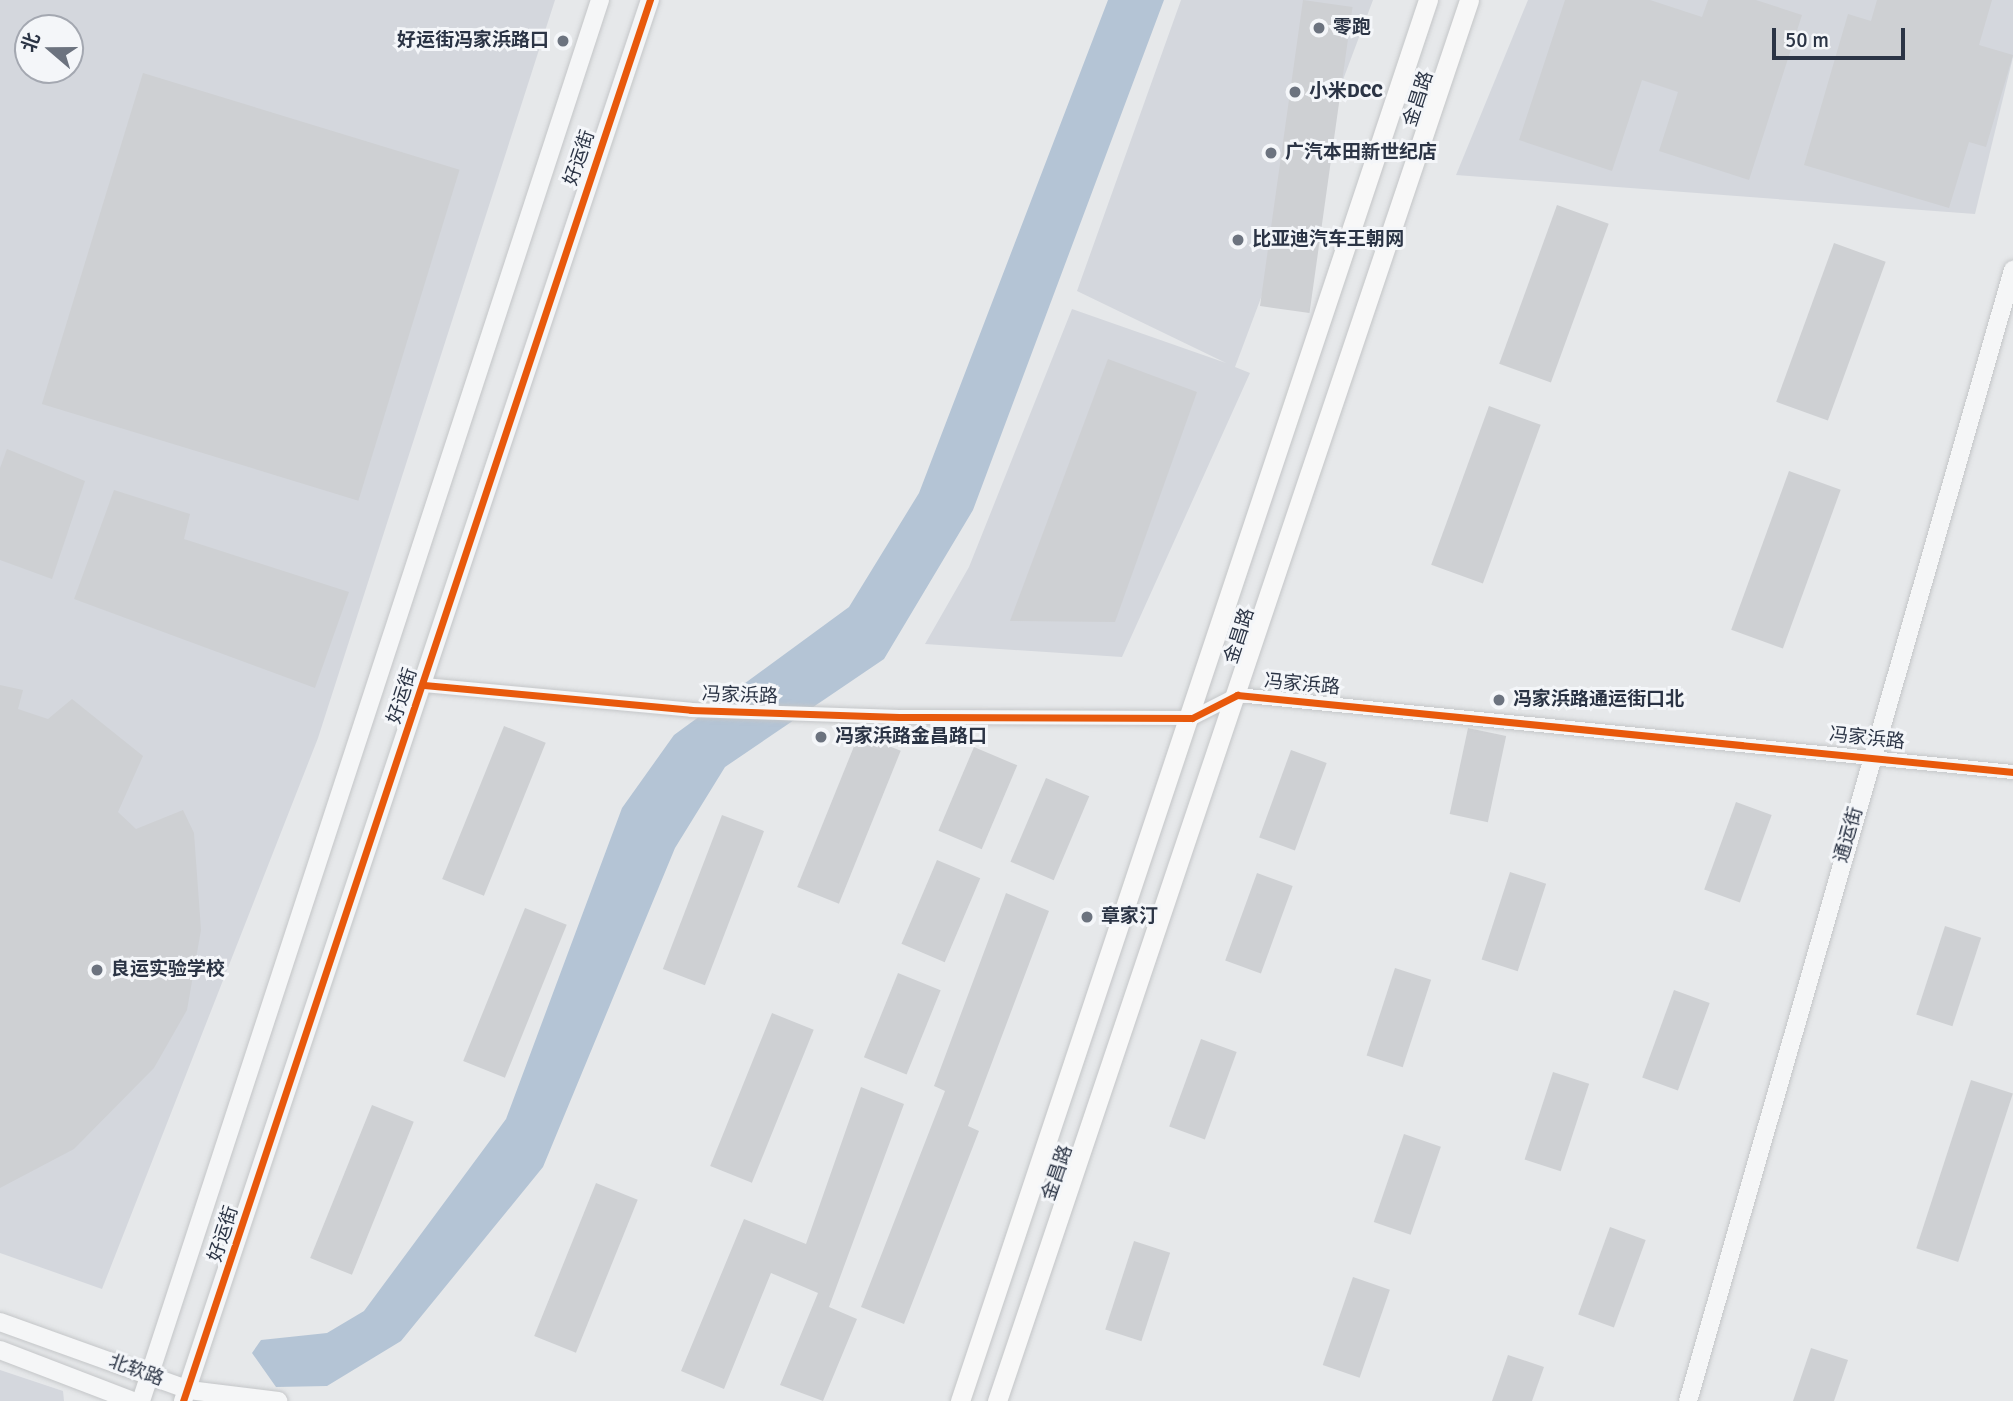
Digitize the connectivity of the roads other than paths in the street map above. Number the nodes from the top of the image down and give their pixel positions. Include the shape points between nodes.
1 (600, 0) edge
2 (650, 0) edge
3 (1428, 0) edge
4 (1469, 0) edge
5 (2013, 270) edge
6 (424, 685) junction
7 (1237, 695) junction
8 (1192, 718) junction
9 (1871, 755) junction
10 (2013, 772) edge
11 (0, 1322) edge
12 (0, 1350) edge
13 (149, 1376) junction
14 (186, 1396) edge
15 (134, 1401) edge
16 (141, 1401) edge
17 (278, 1401) edge
18 (960, 1401) edge
19 (997, 1401) edge
20 (1688, 1401) edge

1 - 13 street, 好运街
2 - 6 street, 好运街
3 - 8 main road, 金昌路
4 - 7 main road, 金昌路
5 - 9 street, 通运街
6 - 8 street, 冯家浜路 via 691,710 807,715
6 - 14 street, 好运街
7 - 8 street, 冯家浜路
7 - 9 street, 冯家浜路
7 - 19 main road, 金昌路
8 - 18 main road, 金昌路
9 - 10 street, 冯家浜路
9 - 20 street, 通运街
11 - 13 street, 北软路
12 - 15 street, 北软路
13 - 14 street, 北软路
13 - 16 street, 好运街
14 - 17 street, 北软路

